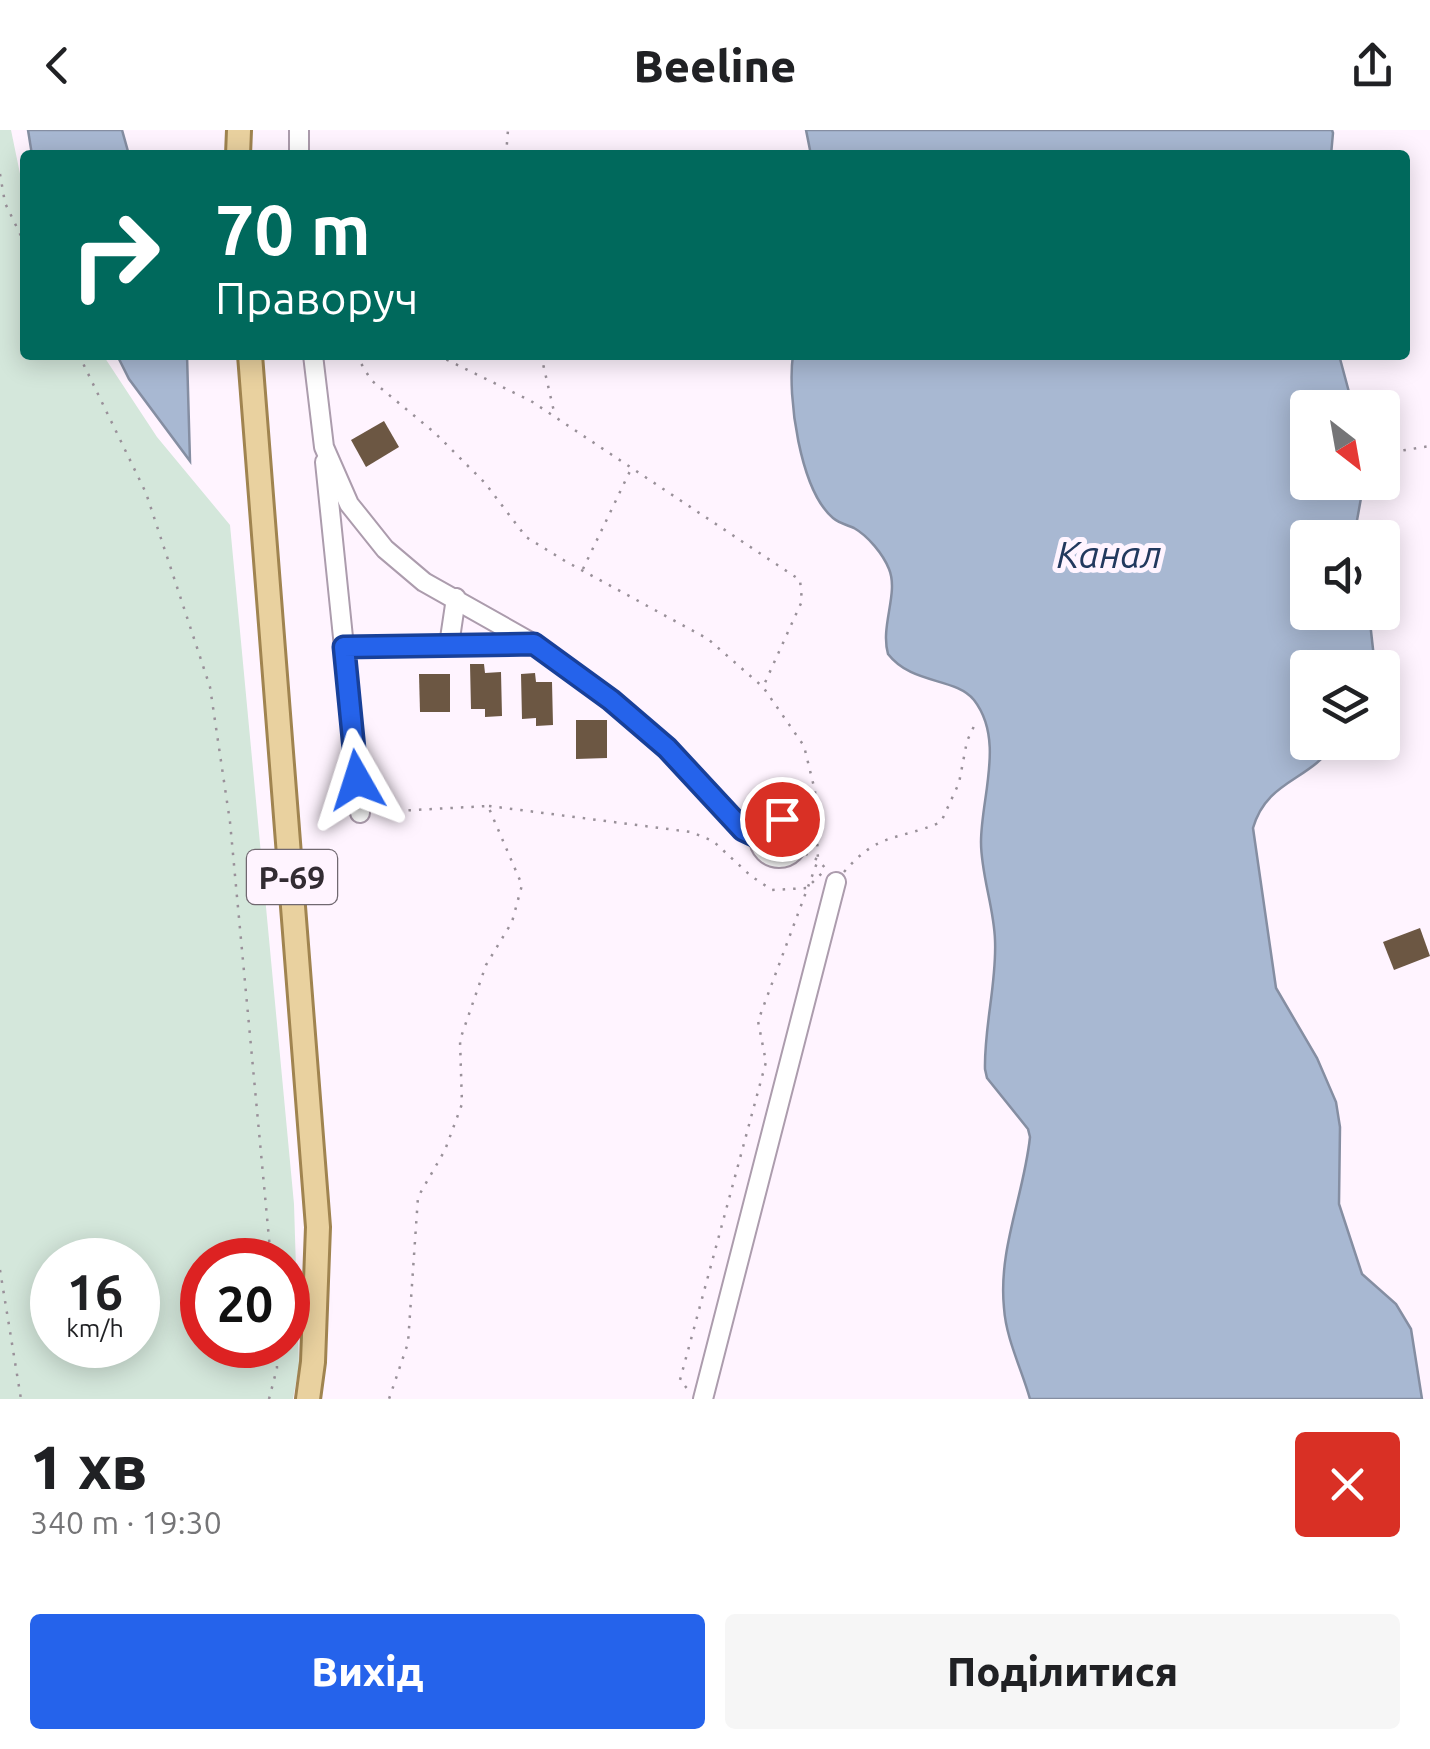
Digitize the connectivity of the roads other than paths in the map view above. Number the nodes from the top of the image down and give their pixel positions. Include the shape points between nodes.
1 (250, 360) edge
2 (314, 360) edge
3 (324, 447) junction
4 (456, 598) junction
5 (534, 644) junction
6 (450, 646) junction
7 (344, 647) junction
8 (360, 813) road end
9 (760, 838) junction
10 (836, 882) road end
11 (308, 1399) edge
12 (699, 1399) edge

1 - 11 main road, Р-69 via 318,1227
2 - 3 lane
3 - 4 lane via 349,504 385,549 424,582
3 - 7 lane
4 - 5 lane
4 - 6 lane
5 - 6 lane
5 - 9 lane via 667,748 743,830
6 - 7 lane
7 - 8 lane
9 - 9 lane via 770,821 789,821 799,837 786,857 763,850
10 - 12 lane

